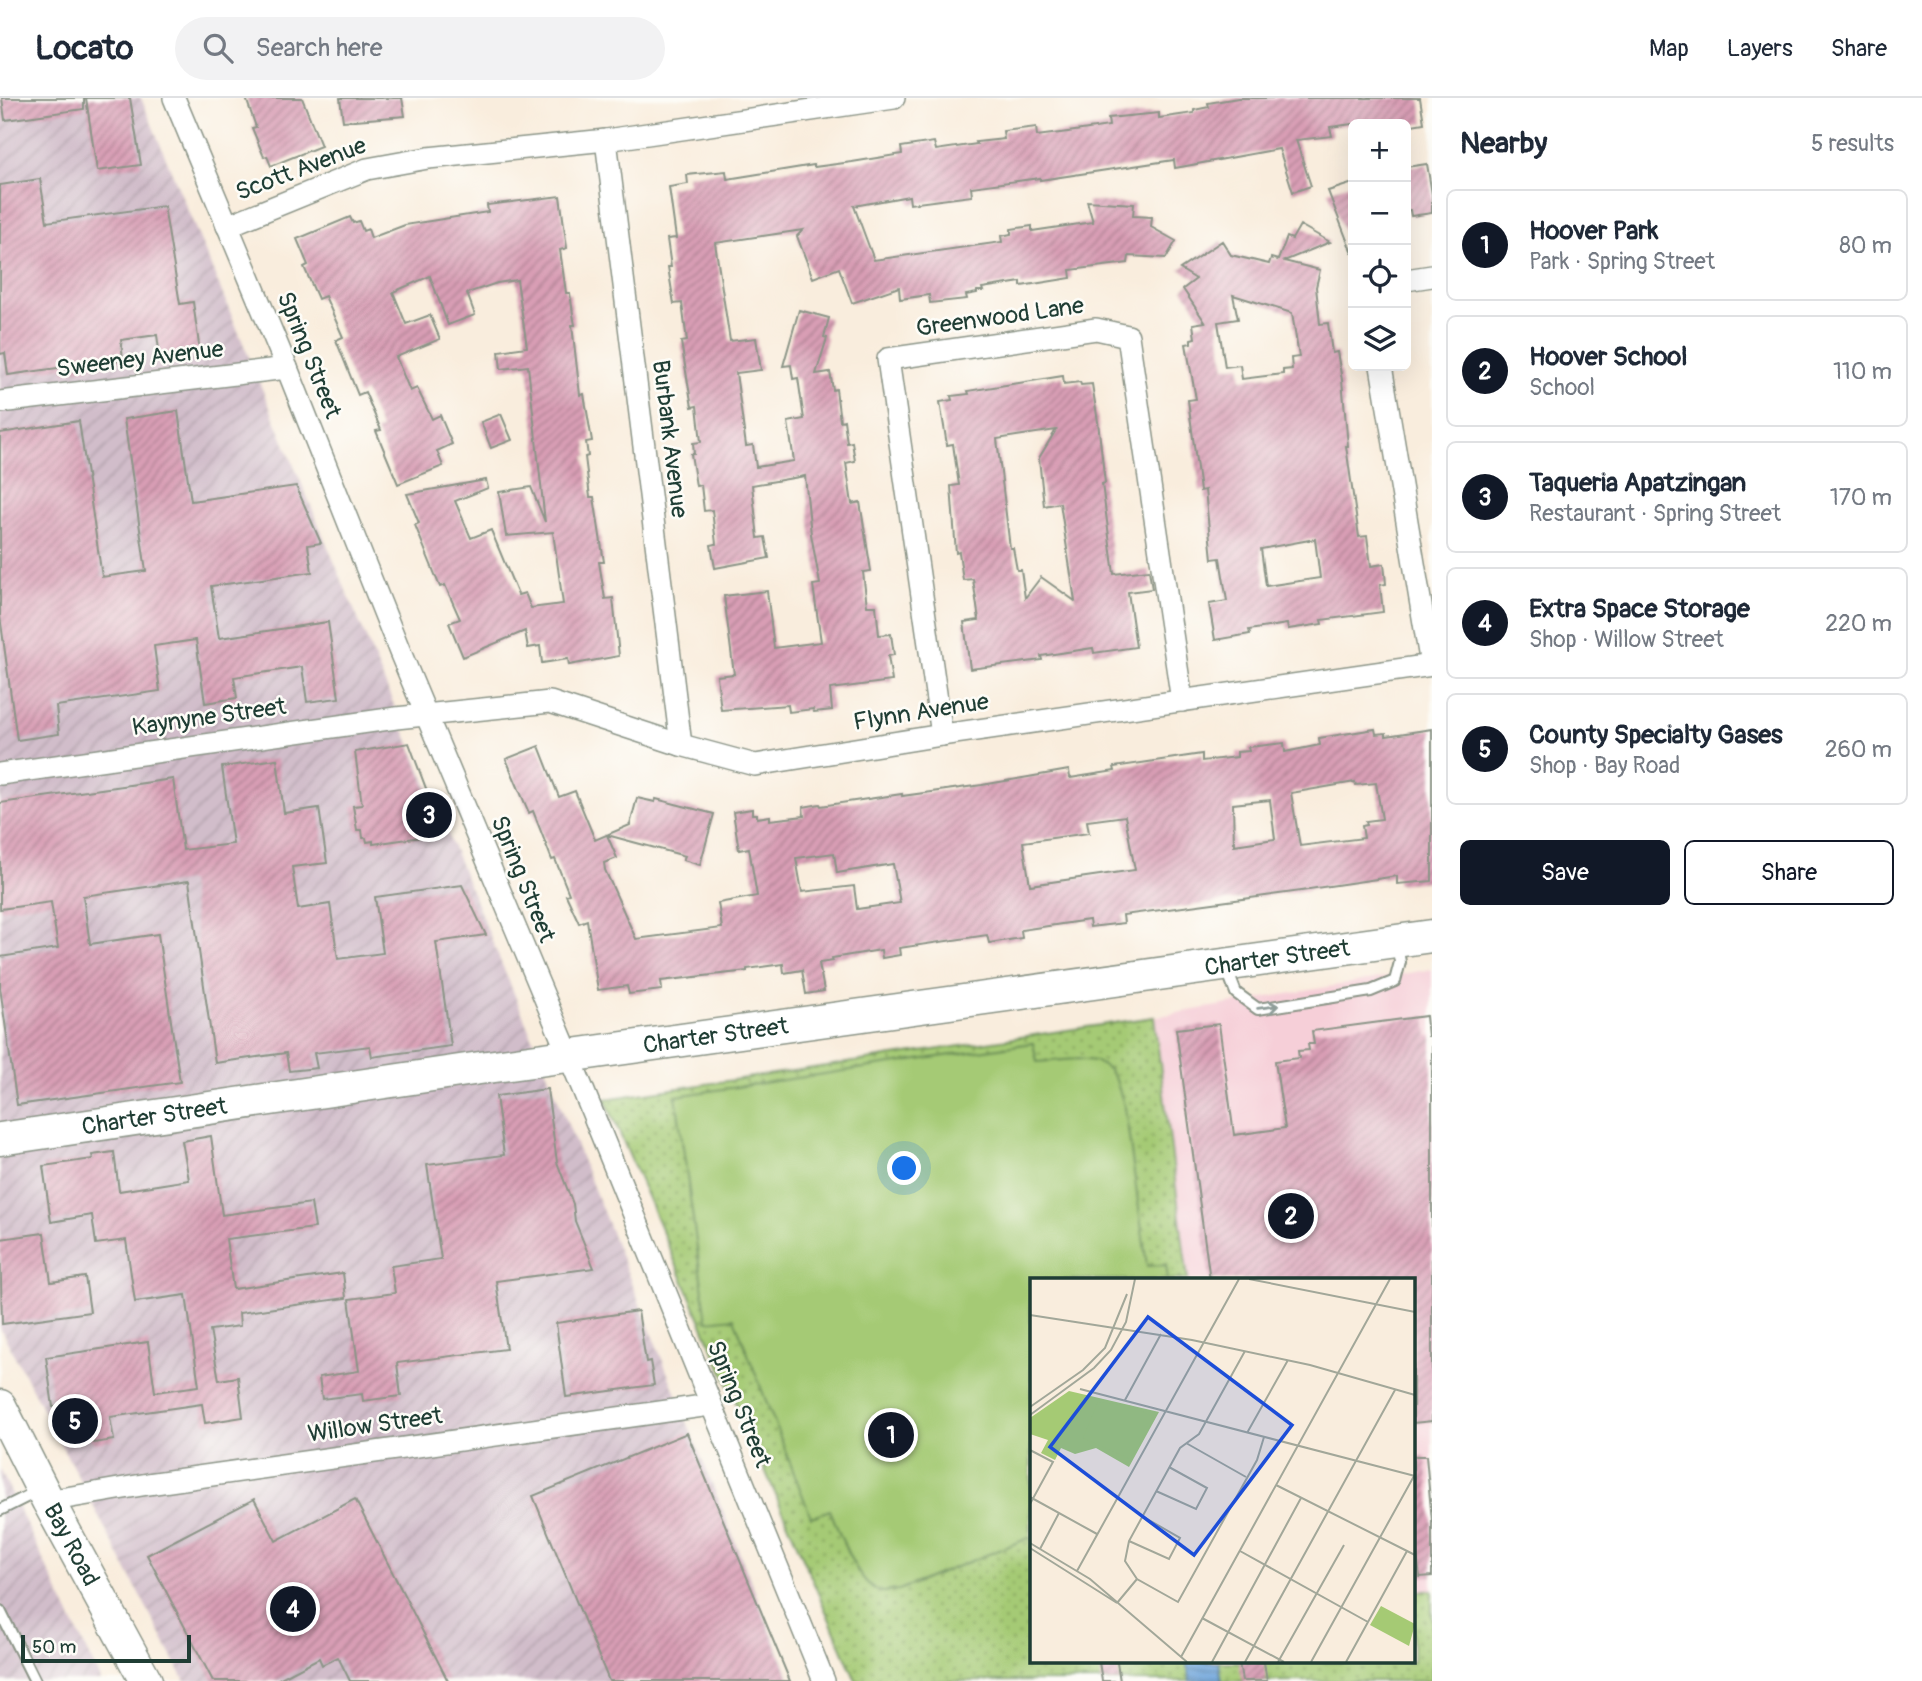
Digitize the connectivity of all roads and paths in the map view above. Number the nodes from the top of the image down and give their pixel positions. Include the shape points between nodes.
1 (174, 98) edge
2 (894, 98) edge
3 (607, 140) junction
4 (227, 226) junction
5 (1432, 276) edge
6 (1411, 279) edge
7 (287, 368) junction
8 (1382, 371) edge
9 (0, 402) edge
10 (1432, 665) edge
11 (1182, 701) junction
12 (425, 714) junction
13 (942, 735) junction
14 (681, 745) junction
15 (0, 774) edge
16 (1432, 936) edge
17 (1396, 941) junction
18 (1225, 964) junction
19 (568, 1056) junction
20 (0, 1139) edge
21 (710, 1405) junction
22 (0, 1406) edge
23 (45, 1495) junction
24 (0, 1510) edge
25 (0, 1611) edge
26 (35, 1681) edge
27 (146, 1681) edge
28 (824, 1681) edge

1 - 4 street, Spring Street
2 - 3 street, Scott Avenue
3 - 4 street, Scott Avenue via 428,158 367,169
3 - 14 street, Burbank Avenue
4 - 7 street, Spring Street
5 - 6 street
7 - 9 street, Sweeney Avenue
7 - 12 street, Spring Street
8 - 10 street
10 - 11 street, Flynn Avenue
11 - 13 street, Flynn Avenue
11 - 13 street, Greenwood Lane via 1128,335 1096,330 1068,333 888,359
12 - 14 street, Flynn Avenue via 550,702
12 - 15 street, Kaynyne Street
12 - 19 street, Spring Street
13 - 14 street, Flynn Avenue via 755,765
16 - 17 street, Charter Street
17 - 18 street, Charter Street
18 -> 17 lane via 1236,993 1258,1009 1371,991 1395,981 1400,962
18 - 19 street, Charter Street
19 - 20 street, Charter Street
19 - 21 street, Spring Street
21 - 23 street, Willow Street
21 - 28 street, Spring Street
22 - 23 street, Bay Road
23 - 24 lane
23 - 27 street, Bay Road
25 - 26 lane

